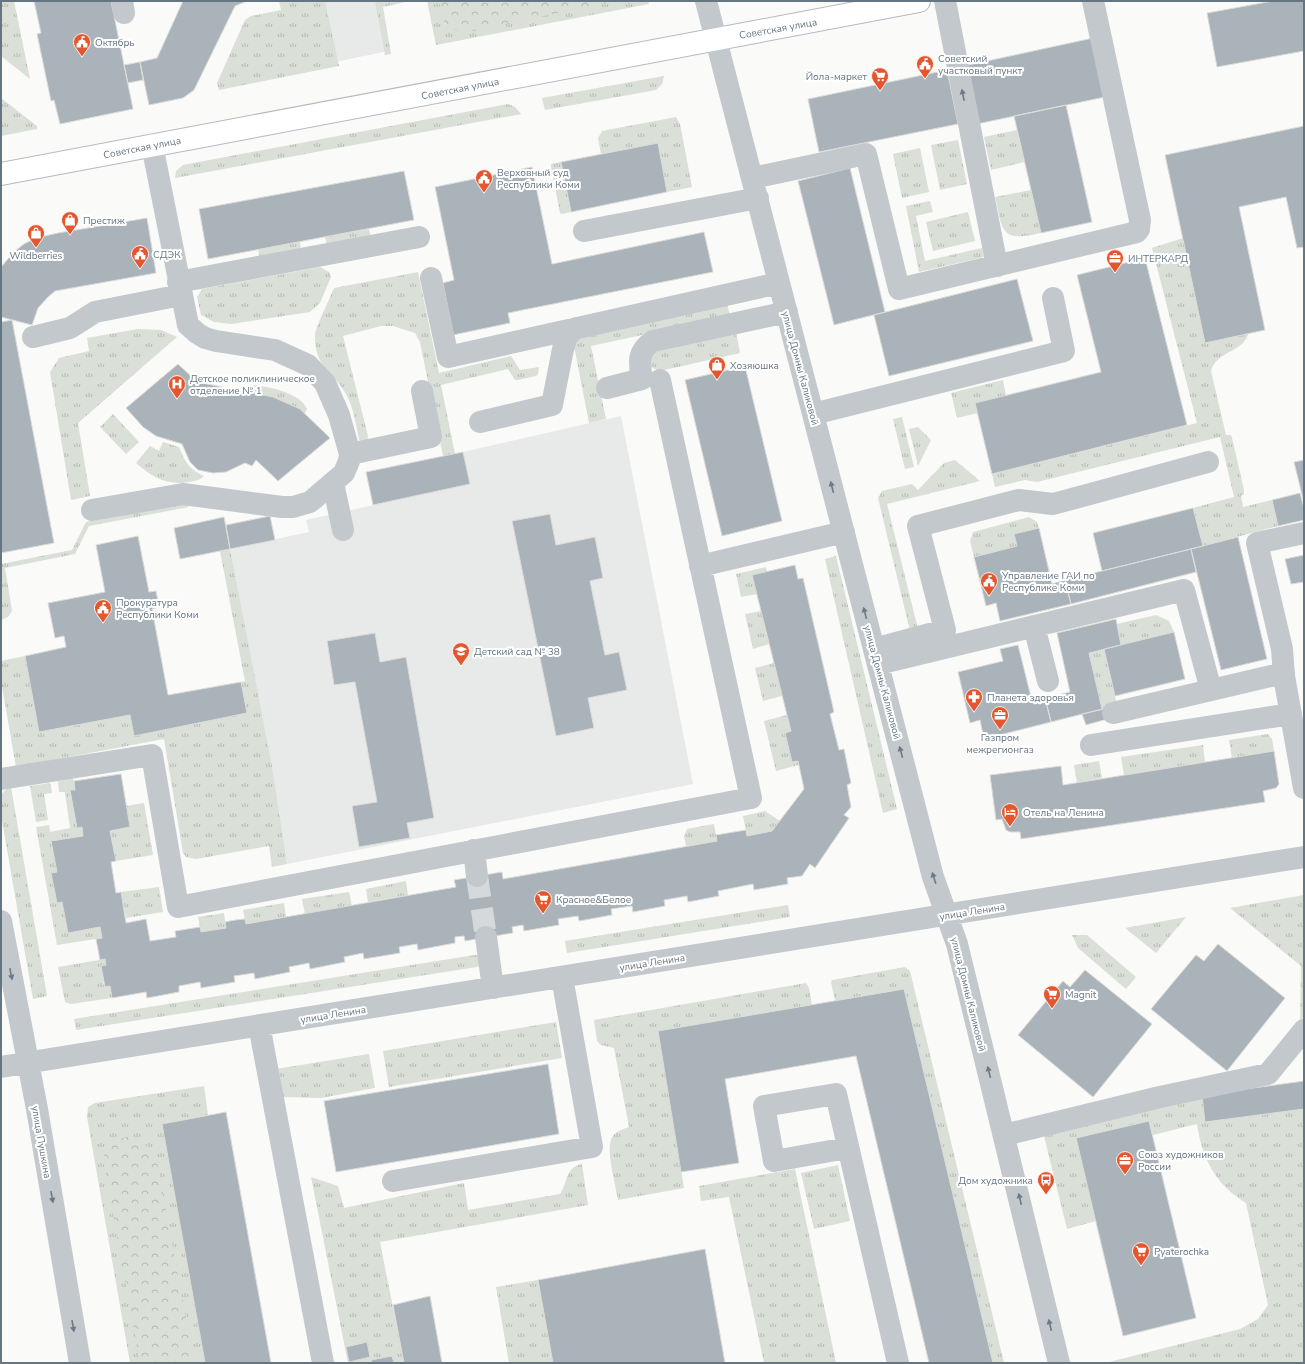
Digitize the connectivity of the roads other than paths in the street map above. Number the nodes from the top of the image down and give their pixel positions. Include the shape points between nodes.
1 (706, 1) edge
2 (919, 1) edge
3 (945, 1) edge
4 (1094, 1) edge
5 (716, 39) junction
6 (152, 145) junction
7 (1, 174) edge
8 (755, 188) junction
9 (584, 231) dead end
10 (419, 237) dead end
11 (997, 266) junction
12 (431, 278) dead end
13 (779, 283) junction
14 (180, 288) junction
15 (1052, 298) dead end
16 (787, 312) junction
17 (576, 328) junction
18 (33, 337) dead end
19 (660, 380) dead end
20 (607, 388) dead end
21 (422, 391) dead end
22 (813, 414) junction
23 (480, 422) dead end
24 (350, 454) junction
25 (1208, 462) dead end
26 (333, 483) junction
27 (92, 510) dead end
28 (343, 530) dead end
29 (844, 532) junction
30 (1304, 533) edge
31 (700, 566) junction
32 (1034, 626) junction
33 (876, 656) junction
34 (1284, 673) junction
35 (1048, 681) dead end
36 (1211, 690) junction
37 (1113, 713) dead end
38 (1291, 714) junction
39 (1091, 745) dead end
40 (1, 779) edge
41 (1304, 788) edge
42 (474, 850) junction
43 (1304, 857) edge
44 (477, 876) tunnel mouth
45 (947, 915) junction
46 (1, 921) edge
47 (486, 938) tunnel mouth
48 (562, 977) junction
49 (493, 988) junction
50 (259, 1025) junction
51 (1304, 1030) edge
52 (28, 1062) junction
53 (1, 1067) edge
54 (1004, 1135) junction
55 (847, 1148) dead end
56 (393, 1181) dead end
57 (80, 1363) edge
58 (323, 1363) edge
59 (898, 1363) edge
60 (1059, 1363) edge

1 - 5 street, улица Домны Каликовой
2 - 5 main road, Советская улица
11 -> 3 street
4 - 11 street via 1140,220 1139,229 1132,234
5 - 6 main road, Советская улица
5 - 8 street, улица Домны Каликовой
6 - 7 main road, Советская улица
6 - 14 street
8 - 9 street
8 - 11 street via 866,154 899,290
8 - 13 street, улица Домны Каликовой
10 - 14 street
12 - 17 street via 448,356
13 - 16 street, улица Домны Каликовой
13 - 17 street
14 - 18 street via 95,312 70,328
14 - 24 street via 188,325 197,334 216,341 275,350 308,365 325,383 339,415
15 - 22 street via 1064,351
16 - 20 street via 653,341 646,346 640,358 642,379
16 - 22 street, улица Домны Каликовой
17 - 23 street via 567,336 562,349 552,405
19 - 31 street
21 - 24 street via 431,437
29 -> 22 street, улица Домны Каликовой
24 - 26 street via 344,473
25 - 33 street via 1054,504 1018,500 918,526 945,630
26 - 27 street via 310,502 294,507 183,494
26 - 28 street
29 - 31 street
33 -> 29 street, улица Домны Каликовой
30 - 34 street via 1257,543 1282,649
31 - 42 street via 751,798
32 - 33 street
32 - 35 street
32 - 36 street via 1184,590
45 -> 33 street, улица Домны Каликовой via 933,877
34 - 36 street
34 - 38 street
36 - 37 street
38 - 39 street
38 - 41 street
40 - 42 street via 152,754 178,906
42 - 44 street
43 - 45 street, улица Ленина
45 - 48 street, улица Ленина
54 -> 45 street, улица Домны Каликовой via 957,944
46 -> 52 street, улица Пушкина
47 - 49 street
48 - 49 street, улица Ленина
48 - 56 street via 592,1147
49 - 50 street, улица Ленина
50 - 52 street, улица Ленина
50 - 58 street
51 - 54 street via 1268,1074
52 - 53 street, улица Ленина
52 -> 57 street, улица Пушкина
60 -> 54 street, улица Домны Каликовой
55 - 59 street

